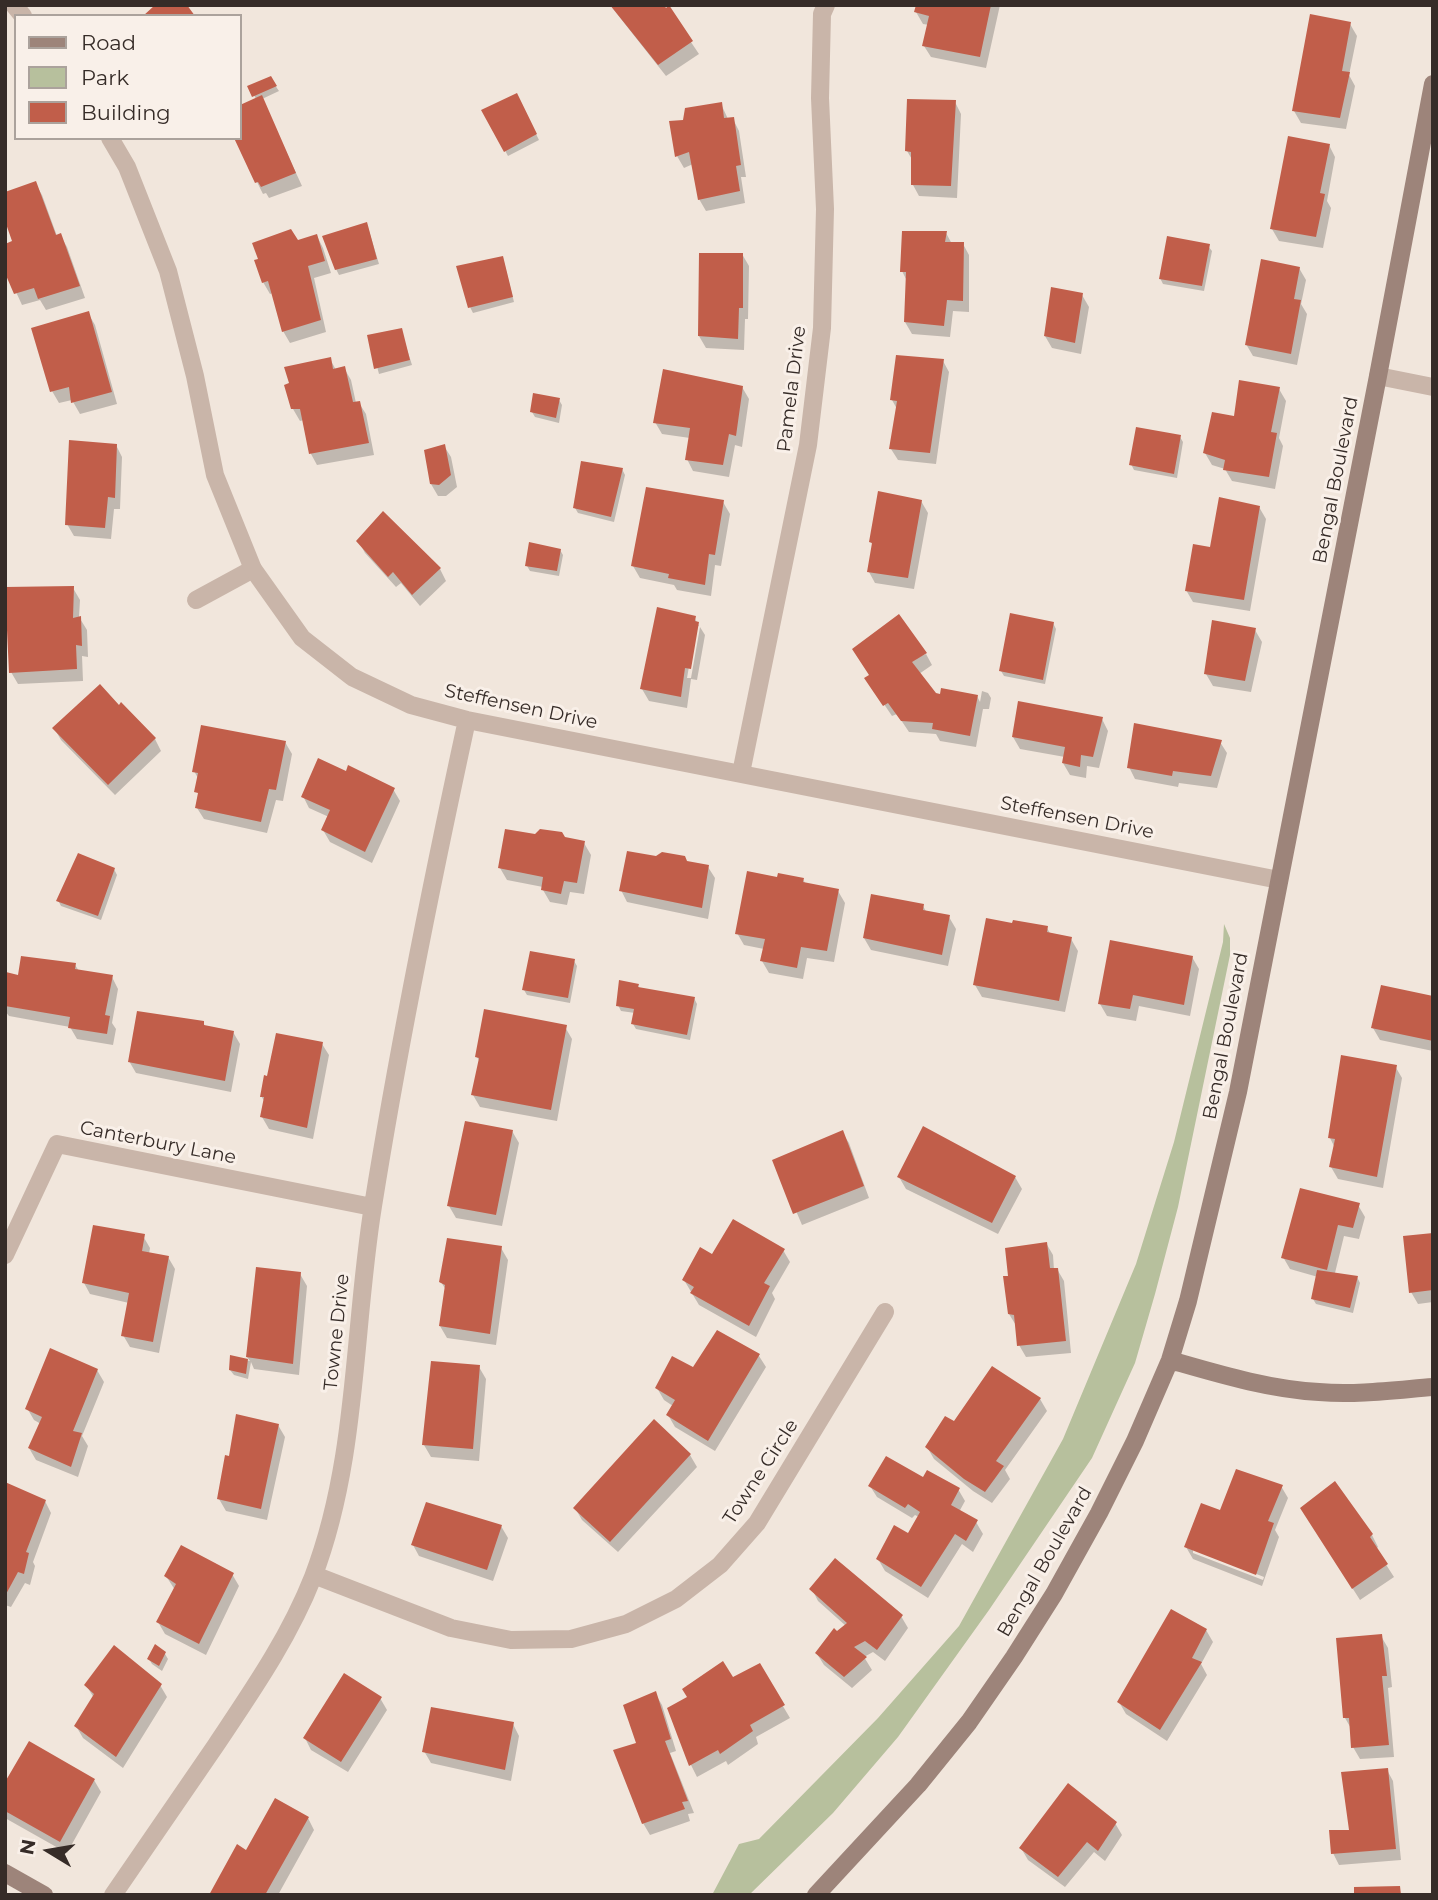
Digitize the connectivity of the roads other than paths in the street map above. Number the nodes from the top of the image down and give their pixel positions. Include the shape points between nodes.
1 (820, 8) edge
2 (1433, 84) edge
3 (111, 140) edge
4 (1378, 376) junction
5 (1433, 387) edge
6 (253, 569) junction
7 (196, 600) dead end
8 (467, 720) junction
9 (741, 772) junction
10 (1279, 880) junction
11 (372, 1207) junction
12 (5, 1255) edge
13 (885, 1312) dead end
14 (1170, 1360) junction
15 (1433, 1387) edge
16 (314, 1575) junction
17 (5, 1873) edge
18 (44, 1895) edge
19 (113, 1895) edge
20 (816, 1895) edge

1 - 9 street, Pamela Drive via 825,209 820,341 808,446
2 - 4 main road, Bengal Boulevard
3 - 6 street, Steffensen Drive via 127,167 168,271 215,475
4 - 5 street
4 - 10 main road, Bengal Boulevard
6 - 7 street
6 - 8 street, Steffensen Drive via 302,638 352,677 411,705
8 - 9 street, Steffensen Drive
8 - 11 street, Towne Drive
9 - 10 street, Steffensen Drive
10 - 14 main road, Bengal Boulevard via 1238,1092
11 - 12 street, Canterbury Lane via 57,1144
11 - 16 street, Towne Drive via 348,1426 331,1518
13 - 16 street, Towne Circle via 757,1523 720,1565 676,1600 626,1624 571,1639 512,1640 451,1628
14 - 15 main road via 1262,1385 1317,1392
14 - 20 main road, Bengal Boulevard via 1099,1513 1014,1657 918,1785
16 - 19 street, Towne Drive via 292,1625 258,1682
17 - 18 main road

